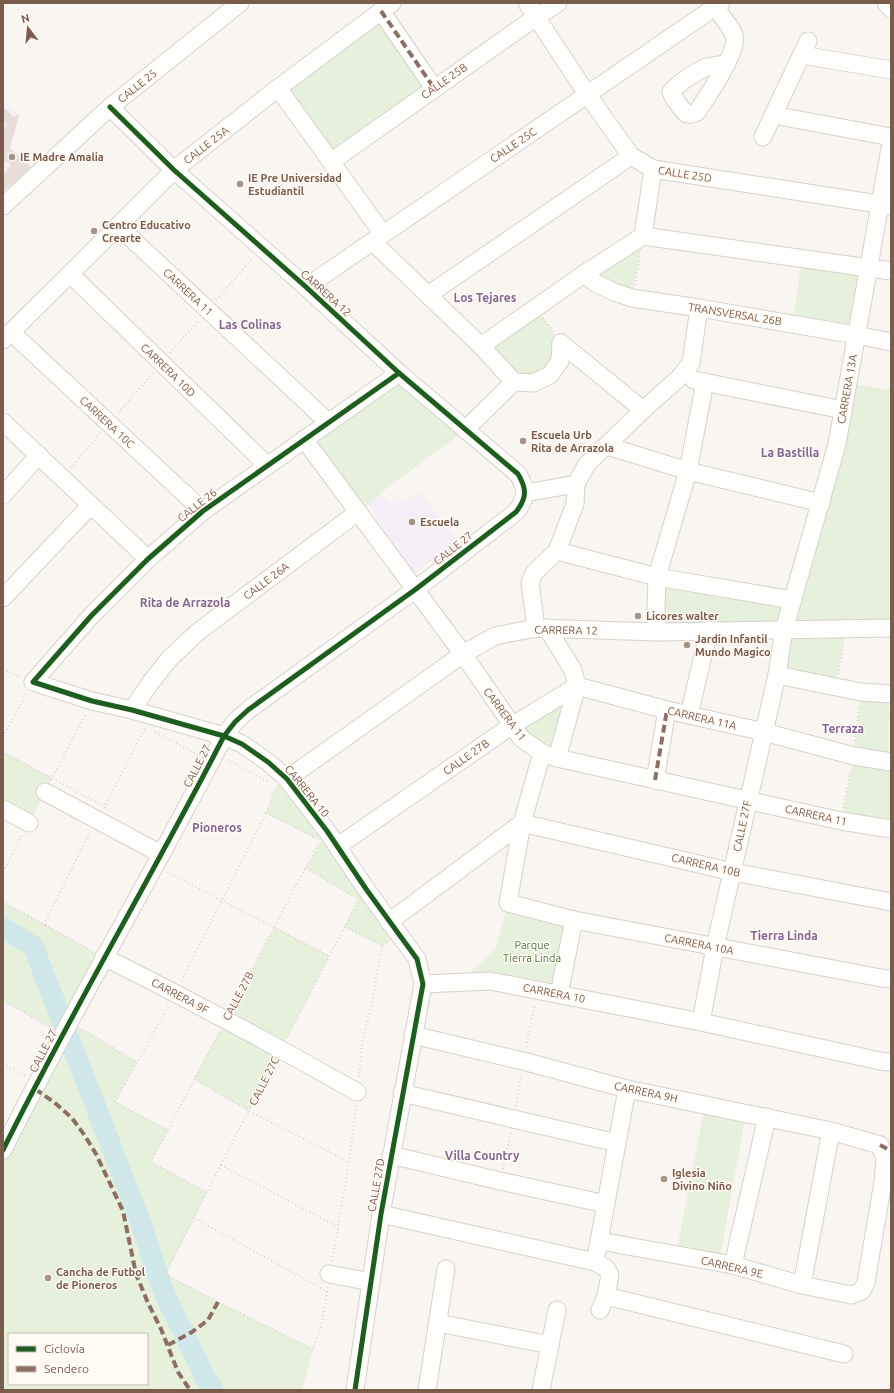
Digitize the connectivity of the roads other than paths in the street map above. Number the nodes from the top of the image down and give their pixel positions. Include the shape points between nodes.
1 (240, 3) edge
2 (558, 3) edge
3 (886, 3) edge
4 (718, 5) edge
5 (386, 7) edge
6 (891, 9) edge
7 (532, 10) edge
8 (726, 64) dead end
9 (891, 70) edge
10 (278, 88) junction
11 (434, 88) junction
12 (587, 94) junction
13 (110, 107) junction
14 (774, 115) junction
15 (763, 137) dead end
16 (891, 137) edge
17 (891, 142) edge
18 (631, 156) junction
19 (332, 161) junction
20 (653, 169) junction
21 (174, 170) junction
22 (885, 205) edge
23 (3, 206) edge
24 (118, 226) junction
25 (643, 236) junction
26 (378, 238) junction
27 (868, 267) junction
28 (891, 271) edge
29 (70, 274) junction
30 (584, 274) junction
31 (306, 287) junction
32 (428, 295) junction
33 (699, 308) junction
34 (856, 335) junction
35 (7, 336) edge
36 (891, 342) edge
37 (481, 346) junction
38 (399, 373) junction
39 (680, 377) junction
40 (514, 382) junction
41 (705, 382) junction
42 (643, 410) junction
43 (843, 410) junction
44 (3, 422) edge
45 (328, 422) junction
46 (465, 430) junction
47 (304, 439) junction
48 (607, 446) junction
49 (39, 455) junction
50 (267, 465) junction
51 (688, 471) junction
52 (576, 484) junction
53 (525, 493) junction
54 (3, 495) edge
55 (821, 503) junction
56 (91, 504) junction
57 (203, 511) junction
58 (358, 512) junction
59 (557, 551) junction
60 (148, 558) junction
61 (657, 576) junction
62 (416, 589) junction
63 (3, 598) edge
64 (793, 600) junction
65 (542, 628) junction
66 (891, 628) edge
67 (709, 630) junction
68 (784, 630) junction
69 (657, 632) junction
70 (463, 654) junction
71 (777, 674) junction
72 (33, 682) joint
73 (577, 686) junction
74 (890, 694) edge
75 (132, 710) junction
76 (667, 710) junction
77 (689, 715) junction
78 (511, 726) junction
79 (764, 732) junction
80 (224, 736) junction
81 (549, 756) junction
82 (890, 762) edge
83 (279, 779) junction
84 (656, 780) junction
85 (45, 792) dead end
86 (748, 800) junction
87 (3, 809) edge
88 (29, 823) dead end
89 (522, 823) junction
90 (890, 829) edge
91 (338, 846) junction
92 (158, 860) junction
93 (733, 872) junction
94 (891, 902) edge
95 (574, 920) junction
96 (389, 922) junction
97 (715, 947) junction
98 (104, 957) junction
99 (891, 979) edge
100 (423, 984) junction
101 (559, 994) junction
102 (700, 1022) junction
103 (413, 1035) junction
104 (891, 1062) edge
105 (627, 1089) junction
106 (357, 1092) road end
107 (402, 1093) junction
108 (767, 1118) junction
109 (831, 1131) junction
110 (5, 1139) edge
111 (617, 1143) junction
112 (391, 1155) junction
113 (606, 1204) junction
114 (381, 1214) junction
115 (600, 1241) junction
116 (595, 1262) junction
117 (734, 1265) junction
118 (446, 1269) dead end
119 (329, 1274) road end
120 (371, 1282) junction
121 (802, 1285) junction
122 (862, 1291) joint
123 (557, 1310) dead end
124 (438, 1323) junction
125 (550, 1345) junction
126 (844, 1354) dead end
127 (355, 1390) edge
128 (427, 1390) edge
129 (541, 1390) edge

1 - 13 street, CALLE 25
2 - 7 street, CALLE 25B
3 - 6 street
4 - 8 street via 736,41 733,53
4 - 12 street, CALLE 25C
5 - 10 street, CALLE 25A
5 - 11 street
7 - 11 street, CALLE 25B
7 - 12 street
9 - 14 street via 805,48
10 - 19 street
10 - 21 street, CALLE 25A
11 - 19 street, CALLE 25B
12 - 18 street
12 - 26 street, CALLE 25C
13 - 21 street, CARRERA 12
13 - 23 street, CALLE 25
14 - 15 street
14 - 16 street
17 - 22 street, CARRERA 13A
18 - 20 street, CALLE 25D
18 - 32 street
19 - 26 street
20 - 22 street, CALLE 25D
20 - 25 street
21 - 24 street, CALLE 25A
21 - 31 street, CARRERA 12
22 - 27 street, CARRERA 13A
24 - 29 street, CALLE 25A
24 - 45 street, CARRERA 11
25 - 27 street
25 - 30 street
26 - 31 street, CALLE 25C
26 - 32 street
27 - 28 street
27 - 34 street, CARRERA 13A
29 - 35 street, CALLE 25A
29 - 50 street, CARRERA 10D
30 - 33 street, TRANSVERSAL 26B via 597,284 632,298
30 - 37 street
31 - 38 street, CARRERA 12
32 - 37 street
33 - 34 street, TRANSVERSAL 26B
33 - 39 street via 690,363
34 - 36 street, TRANSVERSAL 26B
34 - 43 street, CARRERA 13A
35 - 57 street, CARRERA 10C
37 - 40 street
38 - 45 street, CALLE 26
38 - 46 street, CARRERA 12
39 - 41 street
39 - 42 street
40 - 42 street via 533,382 550,375 560,361 562,343
40 - 46 street
41 - 43 street
41 - 51 street
42 - 48 street
43 - 55 street, CARRERA 13A
44 - 49 street
45 - 47 street, CALLE 26
46 - 53 street, CARRERA 12 via 518,474
47 - 50 street, CALLE 26
47 - 58 street, CARRERA 11
48 - 51 street
48 - 52 street via 588,464
49 - 54 street
49 - 56 street
50 - 57 street, CALLE 26
51 - 55 street
51 - 61 street
52 - 53 street
52 - 59 street via 575,504
53 - 62 street, CALLE 27 via 523,504 516,512
55 - 64 street, CARRERA 13A
56 - 60 street
56 - 63 street
57 - 60 street, CALLE 26
58 - 62 street, CARRERA 11
58 - 75 street, CALLE 26A via 199,631 170,658
59 - 61 street
59 - 65 street via 534,573 530,583
60 - 72 street, CALLE 26 via 91,616
61 - 64 street
61 - 69 street
62 - 70 street, CARRERA 11
62 - 80 street, CALLE 27 via 248,710 234,722
64 - 68 street, CARRERA 13A
65 - 69 street, CARRERA 12
65 - 70 street, CARRERA 12 via 495,636
65 - 73 street via 572,670
66 - 68 street, CARRERA 12
67 - 68 street, CARRERA 12
67 - 69 street, CARRERA 12
67 - 77 street
68 - 71 street, CALLE 27F
70 - 78 street, CARRERA 11
70 - 83 street, CARRERA 12
71 - 74 street via 861,692
71 - 79 street, CALLE 27F
72 - 75 street, CARRERA 10 via 92,701
73 - 76 street, CARRERA 11A
73 - 78 street, CALLE 27B
73 - 81 street
75 - 80 street, CARRERA 10
76 - 77 street, CARRERA 11A
76 - 84 street
77 - 79 street, CARRERA 11A
78 - 81 street, CARRERA 11 via 521,738
78 - 91 street, CALLE 27B
79 - 82 street, CARRERA 11A via 854,756
79 - 86 street, CALLE 27F
80 - 83 street, CARRERA 10 via 268,762
80 - 92 street, CALLE 27
81 - 84 street, CARRERA 11
81 - 89 street
83 - 91 street, CARRERA 10
84 - 86 street, CARRERA 11
85 - 92 street via 101,813
86 - 90 street, CARRERA 11
86 - 93 street, CALLE 27F
87 - 88 street
89 - 93 street, CARRERA 10B
89 - 95 street, CARRERA 10A via 508,903
89 - 96 street
91 - 96 street, CARRERA 10
92 - 98 street, CALLE 27
93 - 94 street, CARRERA 10B
93 - 97 street, CALLE 27F
95 - 97 street, CARRERA 10A
95 - 101 street
96 - 100 street, CARRERA 10 via 417,960
97 - 99 street, CARRERA 10A
97 - 102 street, CALLE 27F
98 - 106 street, CARRERA 9F via 281,1048
98 - 110 street, CALLE 27 via 38,1083
100 - 101 street, CARRERA 10 via 490,980
100 - 103 street, CALLE 27D
101 - 102 street, CARRERA 10
102 - 104 street, CARRERA 10
103 - 105 street, CARRERA 9H
103 - 107 street, CALLE 27D
105 - 108 street, CARRERA 9H
105 - 111 street
107 - 111 street
107 - 112 street, CALLE 27D
108 - 109 street, CARRERA 9H
108 - 117 street
109 - 121 street
109 - 122 street, CARRERA 9H via 880,1145 885,1159 866,1282
111 - 113 street
112 - 113 street
112 - 114 street, CALLE 27D
113 - 115 street
114 - 116 street
114 - 120 street, CALLE 27D
115 - 116 street
115 - 117 street, CARRERA 9E
116 - 126 street via 606,1268 610,1274 603,1303
117 - 121 street, CARRERA 9E
118 - 124 street
119 - 120 street
120 - 127 street, CALLE 27D
121 - 122 street, CARRERA 9E via 851,1296
123 - 125 street
124 - 125 street
124 - 128 street
125 - 129 street

